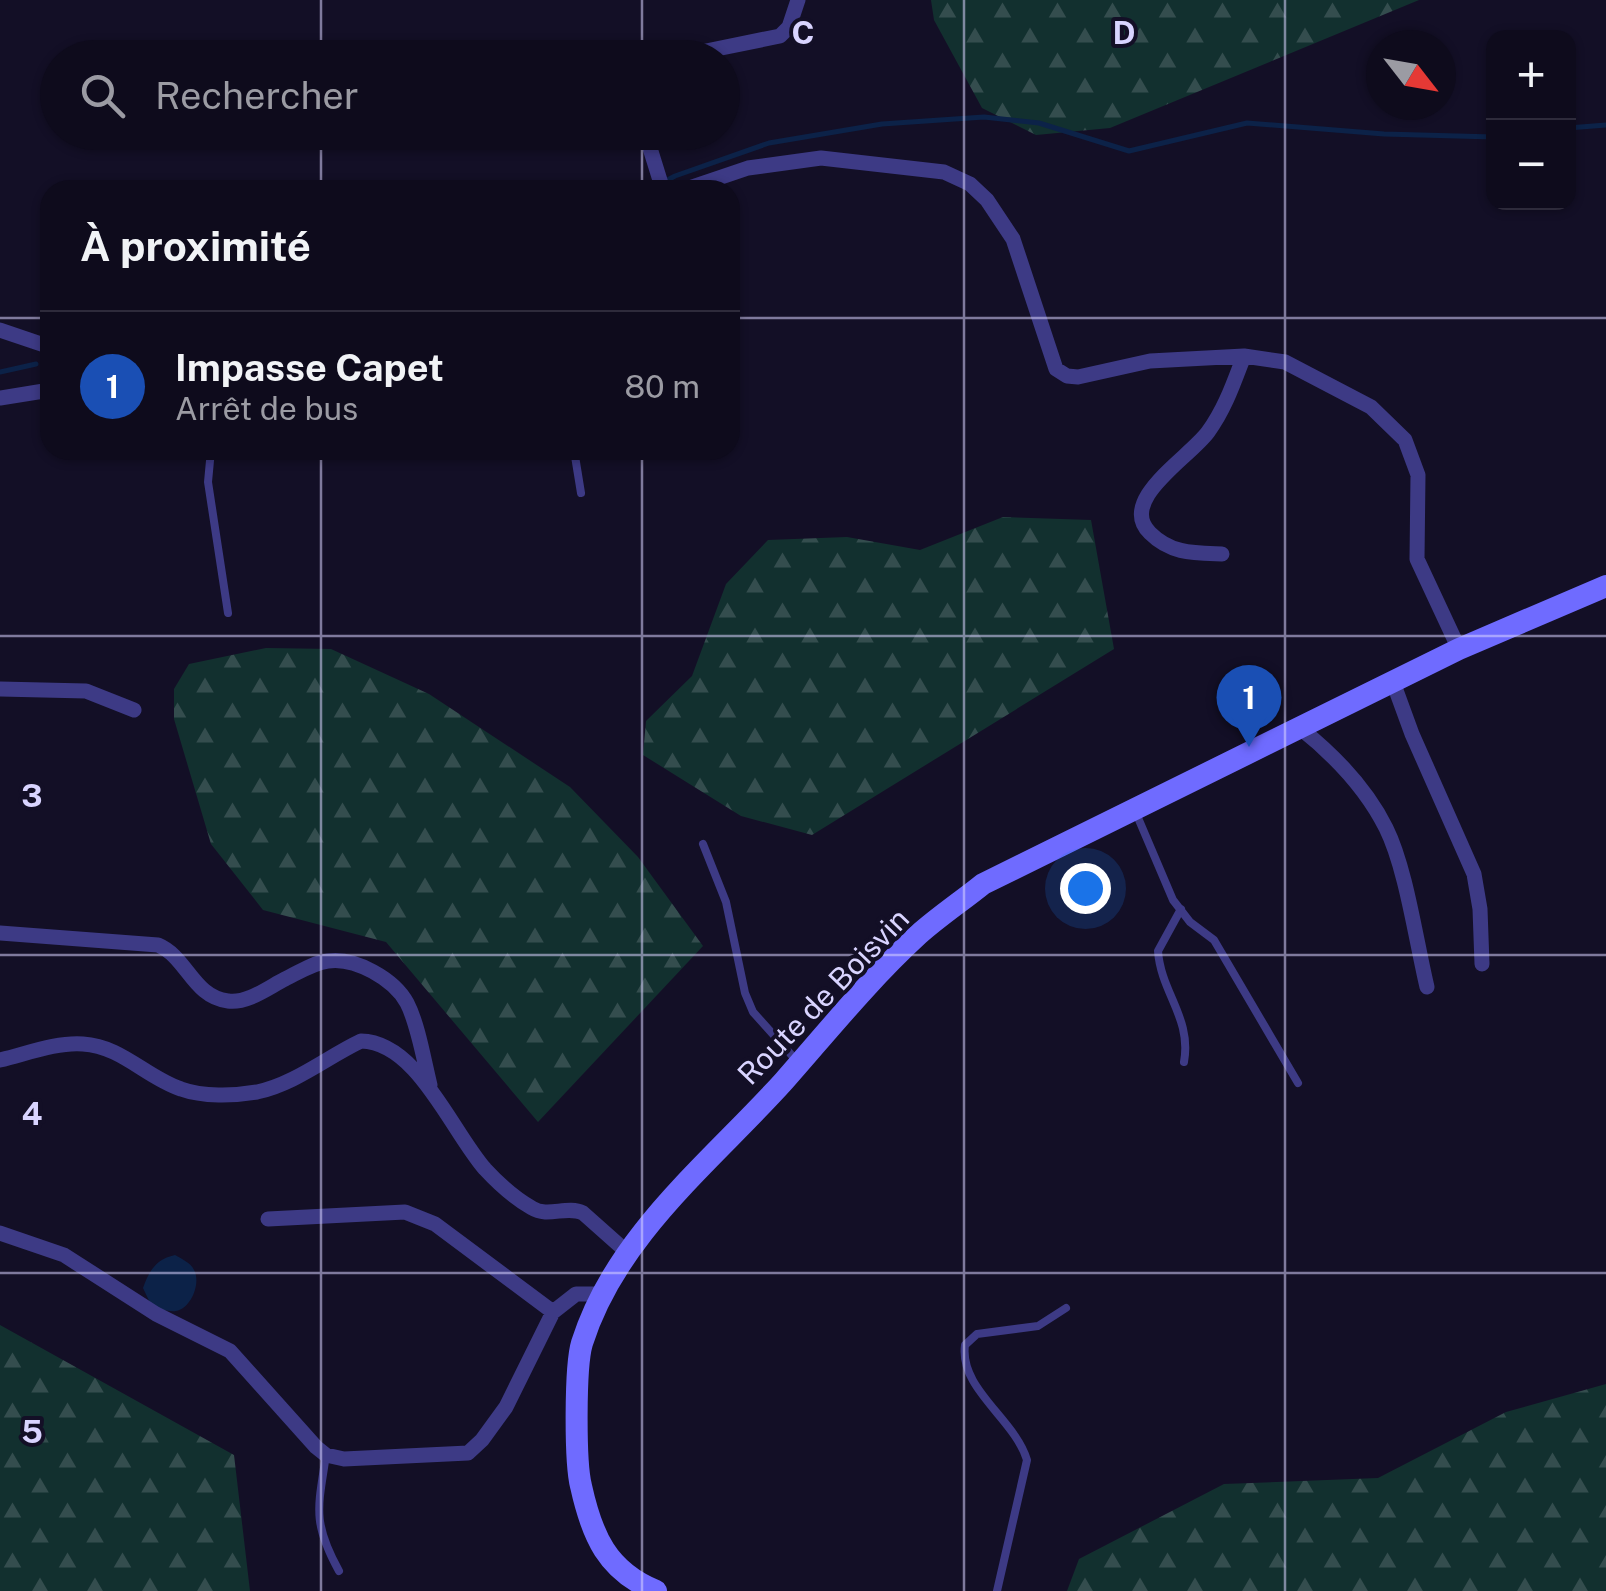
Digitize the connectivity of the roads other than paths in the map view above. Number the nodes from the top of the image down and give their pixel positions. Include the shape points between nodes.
1 (798, 0) edge
2 (740, 44) edge
3 (651, 150) edge
4 (661, 180) edge
5 (713, 180) edge
6 (0, 330) edge
7 (40, 344) edge
8 (1244, 356) junction
9 (40, 392) edge
10 (0, 398) edge
11 (210, 460) edge
12 (576, 460) edge
13 (582, 493) dead end
14 (1222, 554) dead end
15 (1605, 588) edge
16 (228, 613) dead end
17 (1459, 648) junction
18 (1393, 682) junction
19 (0, 689) edge
20 (134, 710) dead end
21 (1300, 728) junction
22 (1134, 809) junction
23 (703, 844) dead end
24 (1181, 909) junction
25 (0, 933) edge
26 (1482, 964) dead end
27 (1428, 987) dead end
28 (0, 1060) edge
29 (1184, 1062) dead end
30 (799, 1064) junction
31 (1298, 1083) dead end
32 (434, 1098) junction
33 (268, 1219) dead end
34 (0, 1234) edge
35 (628, 1253) junction
36 (602, 1294) junction
37 (1066, 1308) dead end
38 (553, 1312) junction
39 (326, 1455) junction
40 (339, 1571) dead end
41 (656, 1591) edge
42 (997, 1591) edge

1 - 2 street via 780,36
3 - 4 street
5 - 8 street via 821,158 944,172 987,200 1012,239 1056,370 1078,377 1150,361
6 - 7 street
8 - 14 street via 1208,432 1139,509 1143,526 1178,552
8 - 17 street via 1285,362 1354,398 1405,440 1418,474 1417,559
9 - 10 street
11 - 16 lane
12 - 13 lane
15 - 17 main road, Route de Boisvin
17 - 18 main road, Route de Boisvin
18 - 21 main road, Route de Boisvin
18 - 26 street via 1474,874
19 - 20 street via 86,691
21 - 22 main road, Route de Boisvin
21 - 27 street via 1348,772 1386,827
22 - 24 lane
22 - 30 main road, Route de Boisvin via 984,884 919,934
23 - 30 lane via 726,902 745,994
24 - 29 lane via 1158,951 1185,1028
24 - 31 lane via 1214,940
25 - 32 street via 158,945 179,960 190,980 225,1002 317,963 361,966 406,1002
28 - 32 street via 85,1044 178,1089 255,1092 361,1041 376,1041 396,1052
30 - 35 main road, Route de Boisvin
32 - 35 street via 485,1169 527,1205 544,1213 575,1209
33 - 38 street via 420,1216
34 - 39 street via 64,1255 156,1314 230,1350
35 - 36 main road, Route de Boisvin
36 - 38 street via 576,1294
36 - 41 main road, Route de Boisvin via 581,1346 576,1467 589,1524 607,1555 631,1581
37 - 42 lane via 1038,1326 977,1334 965,1344 971,1377 1027,1460
38 - 39 street via 506,1407 468,1453
39 - 40 lane via 317,1511 322,1540

